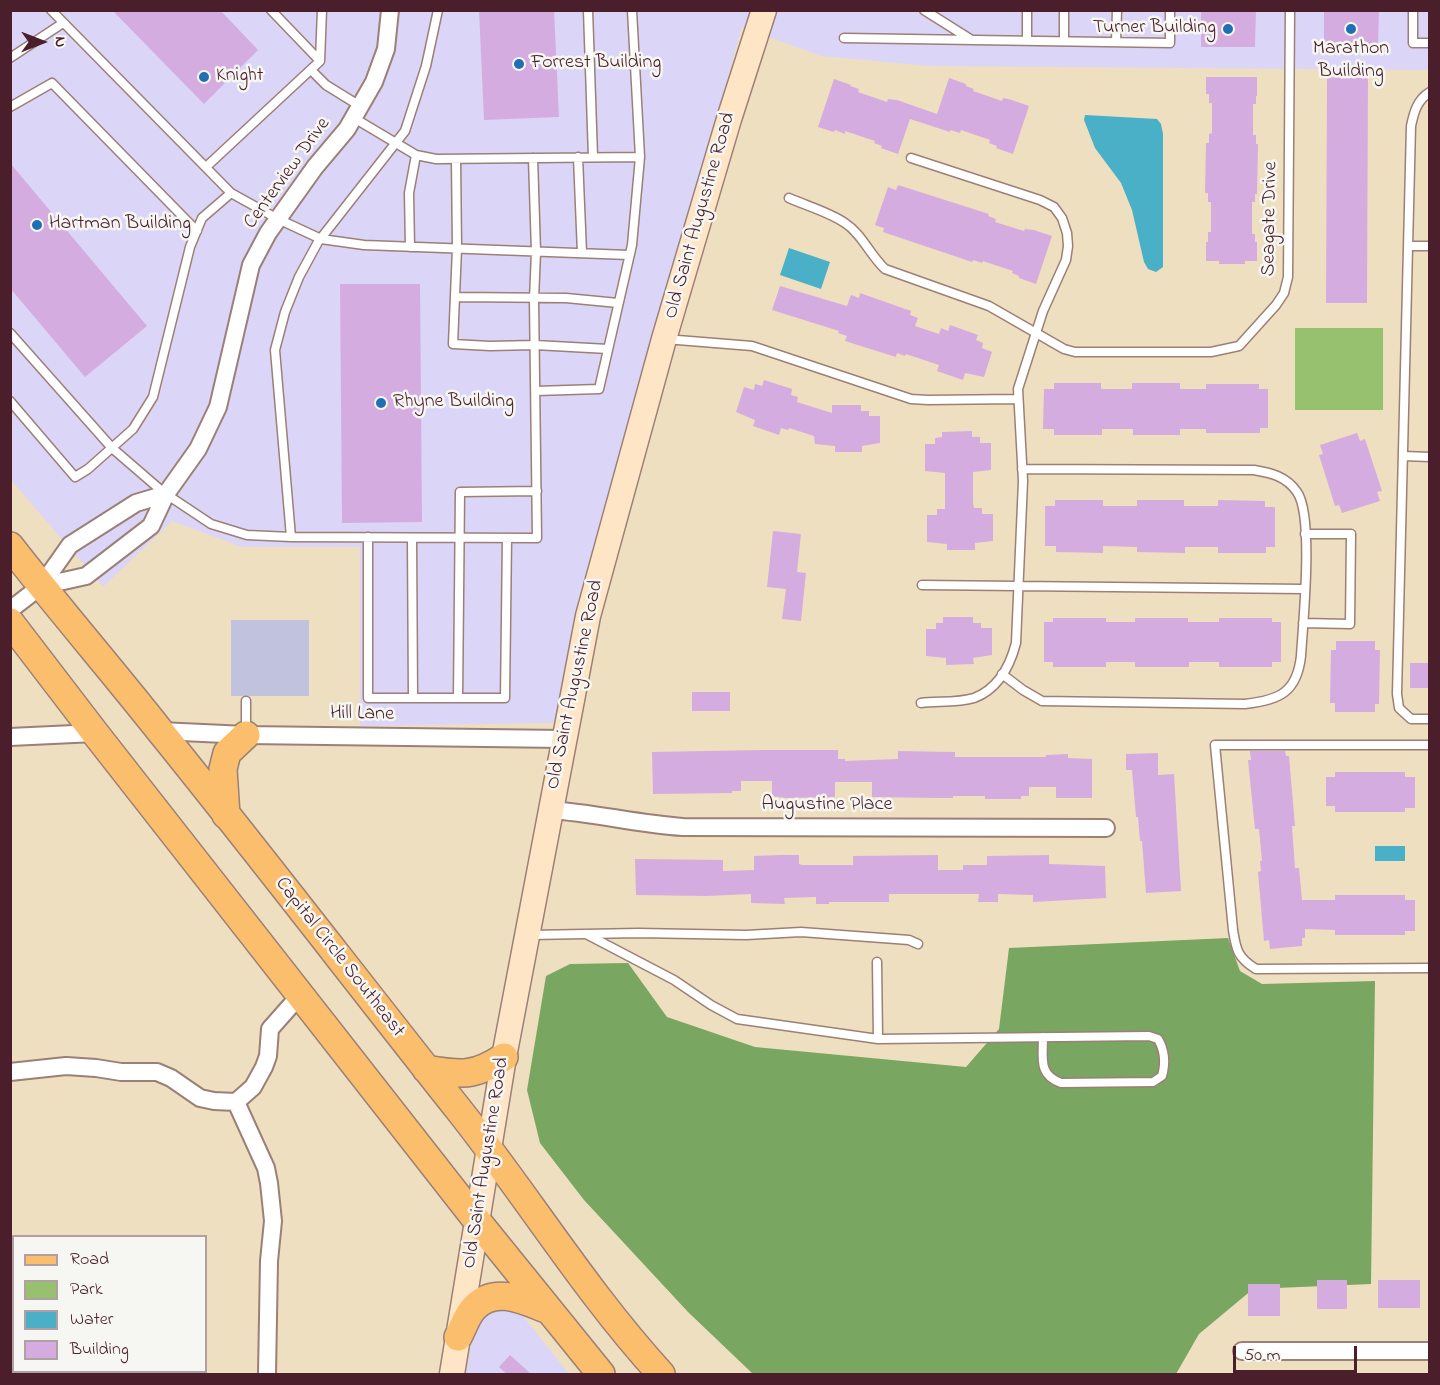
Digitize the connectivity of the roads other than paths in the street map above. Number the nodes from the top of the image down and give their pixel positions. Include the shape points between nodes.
1 (51, 10) edge
2 (271, 10) edge
3 (322, 10) edge
4 (390, 10) edge
5 (438, 10) edge
6 (588, 10) edge
7 (632, 10) edge
8 (764, 10) edge
9 (924, 10) edge
10 (1027, 10) edge
11 (1064, 10) edge
12 (1116, 10) edge
13 (1170, 10) edge
14 (1290, 10) edge
15 (1413, 10) edge
16 (63, 22) junction
17 (844, 38) dead end
18 (972, 40) junction
19 (1027, 40) junction
20 (1064, 41) junction
21 (1116, 42) junction
22 (1430, 43) edge
23 (10, 58) edge
24 (320, 62) junction
25 (311, 70) junction
26 (1430, 92) edge
27 (10, 107) edge
28 (357, 112) junction
29 (396, 143) junction
30 (416, 155) junction
31 (593, 157) junction
32 (640, 157) junction
33 (533, 158) junction
34 (578, 158) junction
35 (911, 158) dead end
36 (456, 159) junction
37 (206, 166) junction
38 (231, 194) junction
39 (789, 198) dead end
40 (278, 219) junction
41 (197, 231) junction
42 (321, 239) junction
43 (1408, 246) junction
44 (1430, 246) edge
45 (410, 247) junction
46 (457, 248) junction
47 (536, 252) junction
48 (582, 253) junction
49 (629, 255) junction
50 (455, 297) junction
51 (534, 299) junction
52 (618, 303) junction
53 (1035, 332) junction
54 (10, 333) edge
55 (664, 339) junction
56 (535, 345) junction
57 (608, 349) junction
58 (536, 391) junction
59 (1018, 399) junction
60 (10, 401) edge
61 (112, 448) junction
62 (1403, 456) junction
63 (1430, 457) edge
64 (1022, 470) junction
65 (537, 491) junction
66 (166, 494) junction
67 (1305, 534) junction
68 (291, 537) junction
69 (368, 537) junction
70 (412, 538) junction
71 (459, 538) junction
72 (507, 538) junction
73 (10, 546) edge
74 (922, 585) dead end
75 (41, 586) junction
76 (1019, 587) junction
77 (1304, 589) junction
78 (10, 610) edge
79 (10, 622) edge
80 (1303, 623) junction
81 (1002, 675) junction
82 (413, 698) junction
83 (458, 698) junction
84 (246, 700) dead end
85 (921, 703) dead end
86 (1430, 719) edge
87 (160, 731) junction
88 (94, 733) junction
89 (246, 735) junction
90 (10, 737) edge
91 (564, 739) junction
92 (1430, 745) edge
93 (550, 810) junction
94 (226, 815) junction
95 (1106, 828) dead end
96 (586, 934) junction
97 (527, 935) junction
98 (918, 944) dead end
99 (877, 962) dead end
100 (1430, 968) edge
101 (301, 994) junction
102 (1043, 1037) junction
103 (878, 1040) junction
104 (504, 1057) junction
105 (426, 1069) junction
106 (10, 1072) edge
107 (236, 1102) junction
108 (490, 1149) junction
109 (478, 1222) junction
110 (549, 1311) junction
111 (458, 1337) junction
112 (1242, 1350) dead end
113 (1430, 1351) edge
114 (267, 1374) edge
115 (452, 1374) edge
116 (601, 1374) edge
117 (662, 1374) edge

1 - 16 lane
2 - 24 lane
3 - 24 lane
4 - 28 street, Centerview Drive via 386,49
5 - 29 lane via 426,66 405,131
6 - 31 lane
7 - 32 lane
8 - 55 street, Old Saint Augustine Road
9 - 18 lane
10 - 19 lane
11 - 20 lane
12 - 21 lane
13 - 21 lane via 1170,43
14 - 53 lane, Seagate Drive via 1288,277 1276,305 1239,346 1211,352 1075,351
15 - 22 lane via 1413,43
16 - 23 lane
16 - 37 lane
17 - 18 lane
18 - 19 lane
19 - 20 lane
20 - 21 lane
24 - 25 lane
25 - 28 lane
25 - 37 lane
26 - 43 lane via 1415,107 1411,126
27 - 41 lane via 52,83
28 - 29 lane
28 - 40 street, Centerview Drive
29 - 30 lane
29 - 42 lane
30 - 36 lane
30 - 45 lane via 409,193
31 - 32 lane
31 - 34 lane
32 - 49 lane
33 - 34 lane
33 - 36 lane
33 - 47 lane
34 - 48 lane
35 - 53 lane via 1040,200 1054,207 1062,218 1067,233 1066,260
36 - 46 lane
37 - 38 lane
38 - 40 lane
38 - 41 lane via 202,218
39 - 53 lane, Seagate Drive via 845,223 885,269 989,306
40 - 42 lane
40 - 66 street, Centerview Drive via 251,265 218,407 198,449
41 - 61 lane via 153,397 133,429
42 - 45 lane
42 - 68 lane via 285,312 275,350
43 - 44 lane
43 - 62 lane
45 - 46 lane
46 - 47 lane
46 - 50 lane
47 - 48 lane
47 - 51 lane
48 - 49 lane
49 - 52 lane
50 - 51 lane
50 - 56 lane via 453,344
51 - 52 lane
51 - 56 lane
52 - 57 lane
53 - 59 lane
54 - 61 lane
55 - 59 lane via 752,346 911,399
55 - 91 street, Old Saint Augustine Road via 588,616
56 - 57 lane
56 - 58 lane
57 - 58 lane via 599,388
58 - 65 lane
59 - 64 lane
60 - 61 lane via 75,477
61 - 66 lane
62 - 63 lane
62 - 86 lane via 1397,694 1399,708 1412,719
64 - 67 lane via 1274,473 1286,479 1298,493 1305,513
64 - 76 lane
65 - 71 lane via 459,492
65 - 72 lane via 537,538
66 - 68 lane via 211,524 247,535
66 - 75 street, Centerview Drive via 136,503 70,545
66 - 75 street, Centerview Drive via 151,526 86,576
67 - 77 lane
67 - 80 lane via 1351,534 1350,624
68 - 69 lane
69 - 70 lane
69 - 82 lane via 368,698
70 - 71 lane
70 - 82 lane
71 - 72 lane
71 - 83 lane
72 - 83 lane via 505,698
73 - 75 main road, Capital Circle Southeast
74 - 76 lane
75 - 78 street, Centerview Drive
75 - 87 main road, Capital Circle Southeast
76 - 77 lane
76 - 81 lane via 1016,643 1011,664
77 - 80 lane
79 - 88 main road
80 - 81 lane via 1299,672 1292,687 1262,702 1042,700
81 - 85 lane via 974,698
82 - 83 lane
84 - 89 lane
87 - 89 street, Hill Lane
87 - 94 main road, Capital Circle Southeast
88 - 90 street
88 - 101 main road
89 - 91 street, Hill Lane
89 - 94 main road via 227,753
91 - 93 street, Old Saint Augustine Road
92 - 100 lane via 1215,745 1233,930 1243,962 1256,969
93 - 95 street, Augustine Place via 683,827
93 - 97 street, Old Saint Augustine Road
94 - 105 main road, Capital Circle Southeast
96 - 97 lane
96 - 98 lane via 801,932 909,940
96 - 103 lane via 674,980 737,1019
97 - 104 street, Old Saint Augustine Road
99 - 103 lane
101 - 107 street via 270,1029 264,1067 253,1087
101 - 109 main road
102 - 102 lane via 1149,1036 1158,1039 1164,1050 1162,1076 1153,1082 1061,1083 1043,1069
102 - 103 lane
104 - 105 main road via 468,1074
104 - 108 street, Old Saint Augustine Road
105 - 108 main road, Capital Circle Southeast
106 - 107 street via 66,1066 157,1072 200,1098
107 - 114 street via 269,1183 273,1221
108 - 109 street, Old Saint Augustine Road
108 - 117 main road, Capital Circle Southeast via 597,1299
109 - 110 main road
109 - 111 street, Old Saint Augustine Road
110 - 111 main road via 507,1295 493,1297 473,1308
110 - 116 main road
111 - 115 street, Old Saint Augustine Road
112 - 113 street

